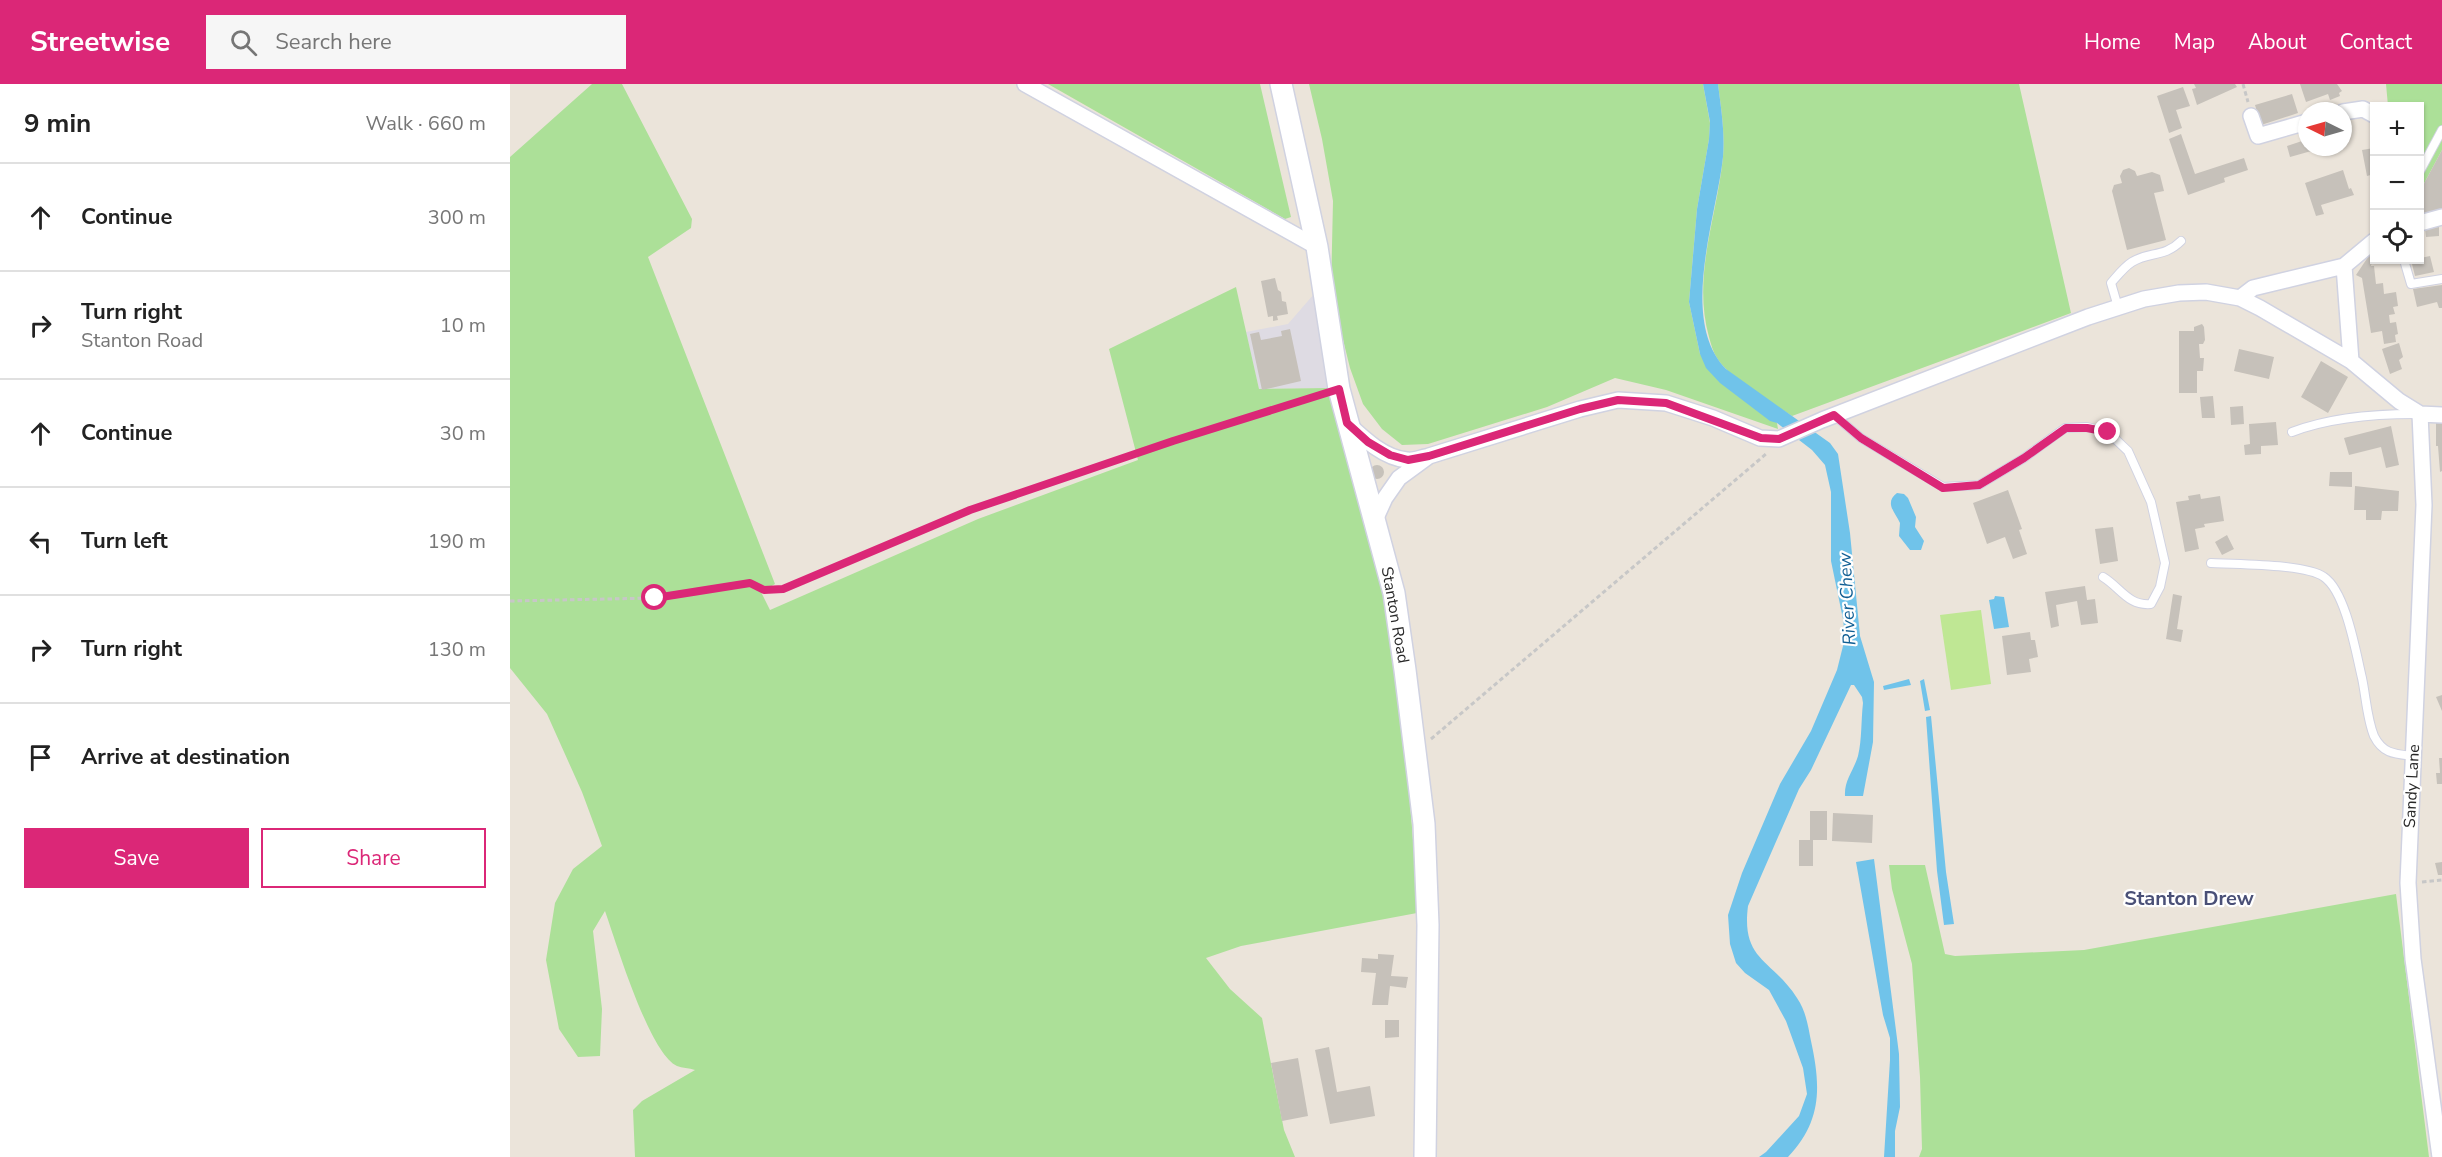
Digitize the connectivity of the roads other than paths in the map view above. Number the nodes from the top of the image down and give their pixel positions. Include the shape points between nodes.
1 (1024, 84) edge
2 (1281, 84) edge
3 (2352, 111) edge
4 (2370, 113) edge
5 (2251, 116) dead end
6 (2298, 125) edge
7 (2442, 130) edge
8 (2424, 164) edge
9 (2442, 217) edge
10 (2424, 222) edge
11 (2181, 241) dead end
12 (2370, 244) edge
13 (1317, 247) junction
14 (2405, 264) edge
15 (2344, 266) junction
16 (2442, 279) edge
17 (2240, 298) junction
18 (2118, 307) junction
19 (2351, 362) junction
20 (2420, 414) junction
21 (2442, 415) edge
22 (1828, 417) junction
23 (1347, 423) junction
24 (2292, 432) dead end
25 (1429, 456) junction
26 (1375, 520) junction
27 (2211, 563) dead end
28 (2103, 577) dead end
29 (2413, 756) junction
30 (1425, 1157) edge
31 (2440, 1157) edge

1 - 13 street
2 - 13 main road, Stanton Road
3 - 4 street
5 - 6 street via 2258,136
7 - 8 lane
9 - 10 street
11 - 18 lane via 2172,250 2134,261 2122,270 2111,283
12 - 15 street
13 - 23 main road, Stanton Road
14 - 16 lane via 2411,284
15 - 17 street via 2253,288
15 - 19 street
17 - 18 street via 2206,292 2178,293
17 - 19 street
18 - 22 street
19 - 20 street
20 - 21 street
20 - 24 lane via 2335,420
20 - 29 street, Sandy Lane via 2424,505
22 - 25 street via 1775,439 1761,438 1666,403 1618,400
22 - 28 lane via 1943,488 1979,485 2066,428 2108,432 2128,451 2146,492 2164,562 2160,587 2151,604 2130,601
23 - 25 street via 1390,455 1408,460
23 - 26 main road, Stanton Road
25 - 26 street via 1399,478
26 - 30 main road, Stanton Road via 1394,593 1424,824 1428,925
27 - 29 lane via 2283,568 2325,577 2346,616 2374,736 2389,752
29 - 31 street, Sandy Lane via 2408,883 2413,959

